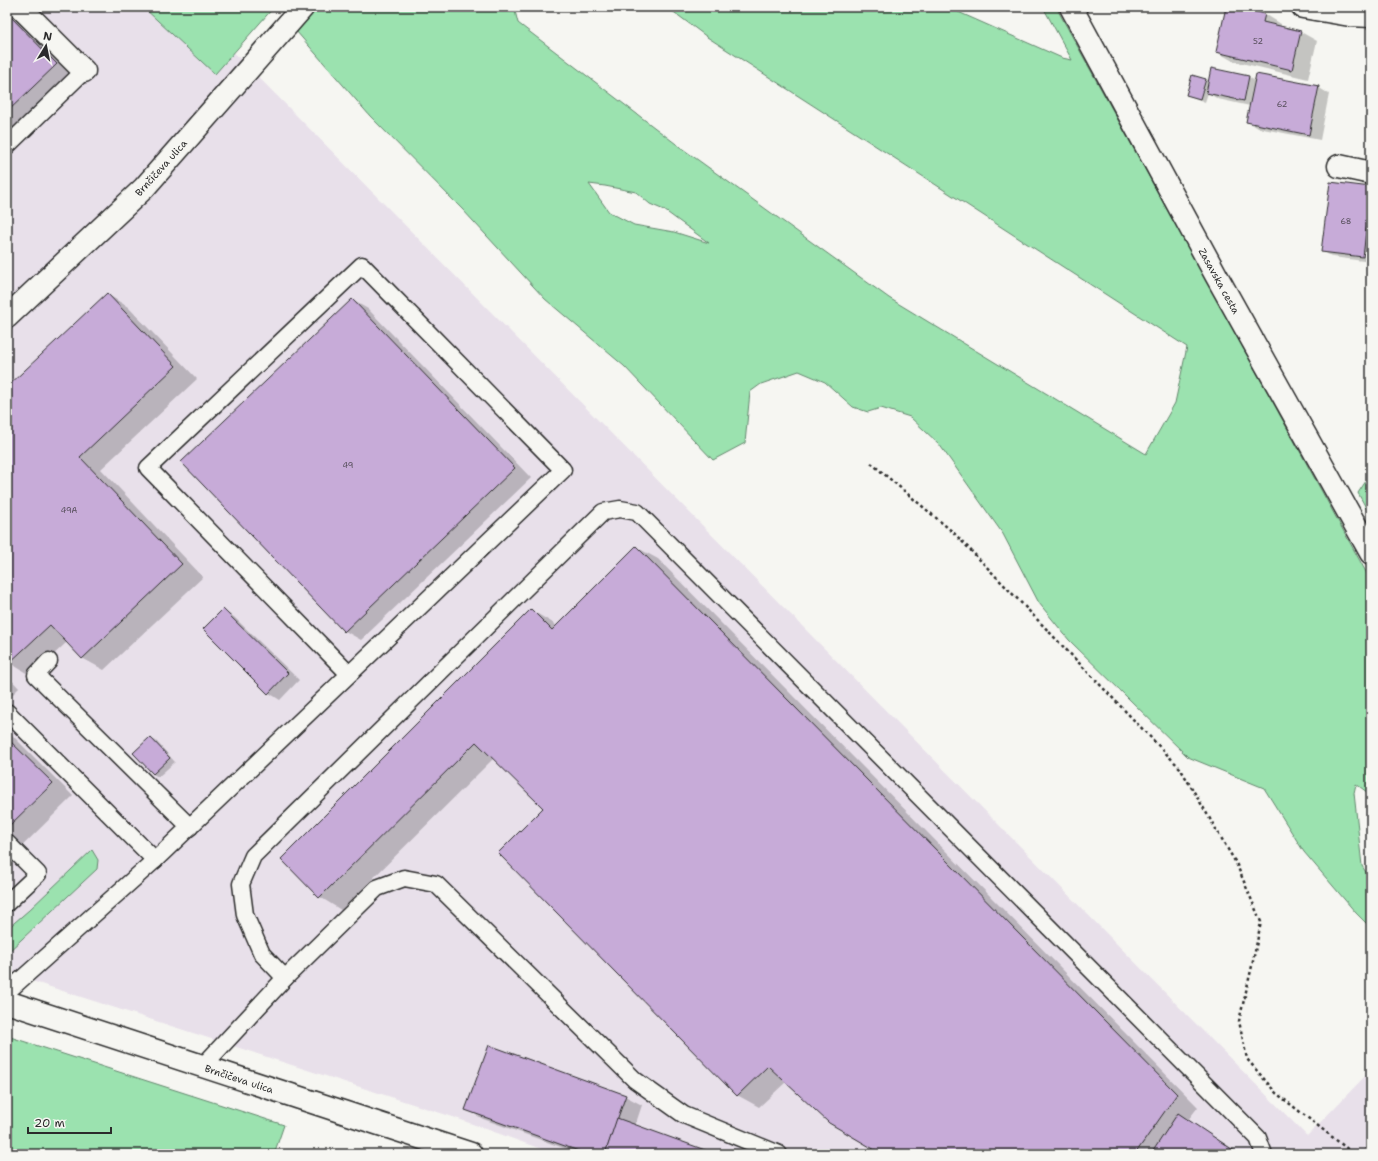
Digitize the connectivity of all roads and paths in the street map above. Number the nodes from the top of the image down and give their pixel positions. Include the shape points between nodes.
1 (20, 7) edge
2 (303, 7) edge
3 (1071, 7) edge
4 (1303, 7) edge
5 (1371, 16) edge
6 (84, 71) joint
7 (7, 146) edge
8 (1339, 166) dead end
9 (1371, 173) edge
10 (7, 317) edge
11 (871, 463) dead end
12 (1371, 553) edge
13 (49, 661) dead end
14 (350, 674) junction
15 (7, 712) edge
16 (190, 827) junction
17 (7, 844) edge
18 (155, 860) junction
19 (7, 903) edge
20 (284, 978) junction
21 (7, 992) edge
22 (7, 1002) edge
23 (202, 1067) junction
24 (471, 1154) edge
25 (779, 1154) edge
26 (1264, 1154) edge
27 (1354, 1154) edge

1 - 6 street
2 - 10 street, Brnčičeva ulica via 144,188
3 - 12 street, Zasavska cesta
4 - 5 street
6 - 7 lane
8 - 9 street
11 - 27 path via 954,533 1180,768 1236,863 1260,922 1239,1021 1247,1058 1276,1093
13 - 16 lane via 36,675
14 - 14 lane via 563,470 362,265 148,468
14 - 16 lane
15 - 18 lane
16 - 18 lane
17 - 19 lane via 38,874
18 - 21 lane
20 - 23 lane
20 - 25 lane via 376,888 404,878 436,884 635,1080 684,1115
20 - 26 lane via 262,954 245,916 241,884 253,856 603,512 620,509 637,512 1258,1138
22 - 23 street, Brnčičeva ulica
23 - 24 street, Brnčičeva ulica

